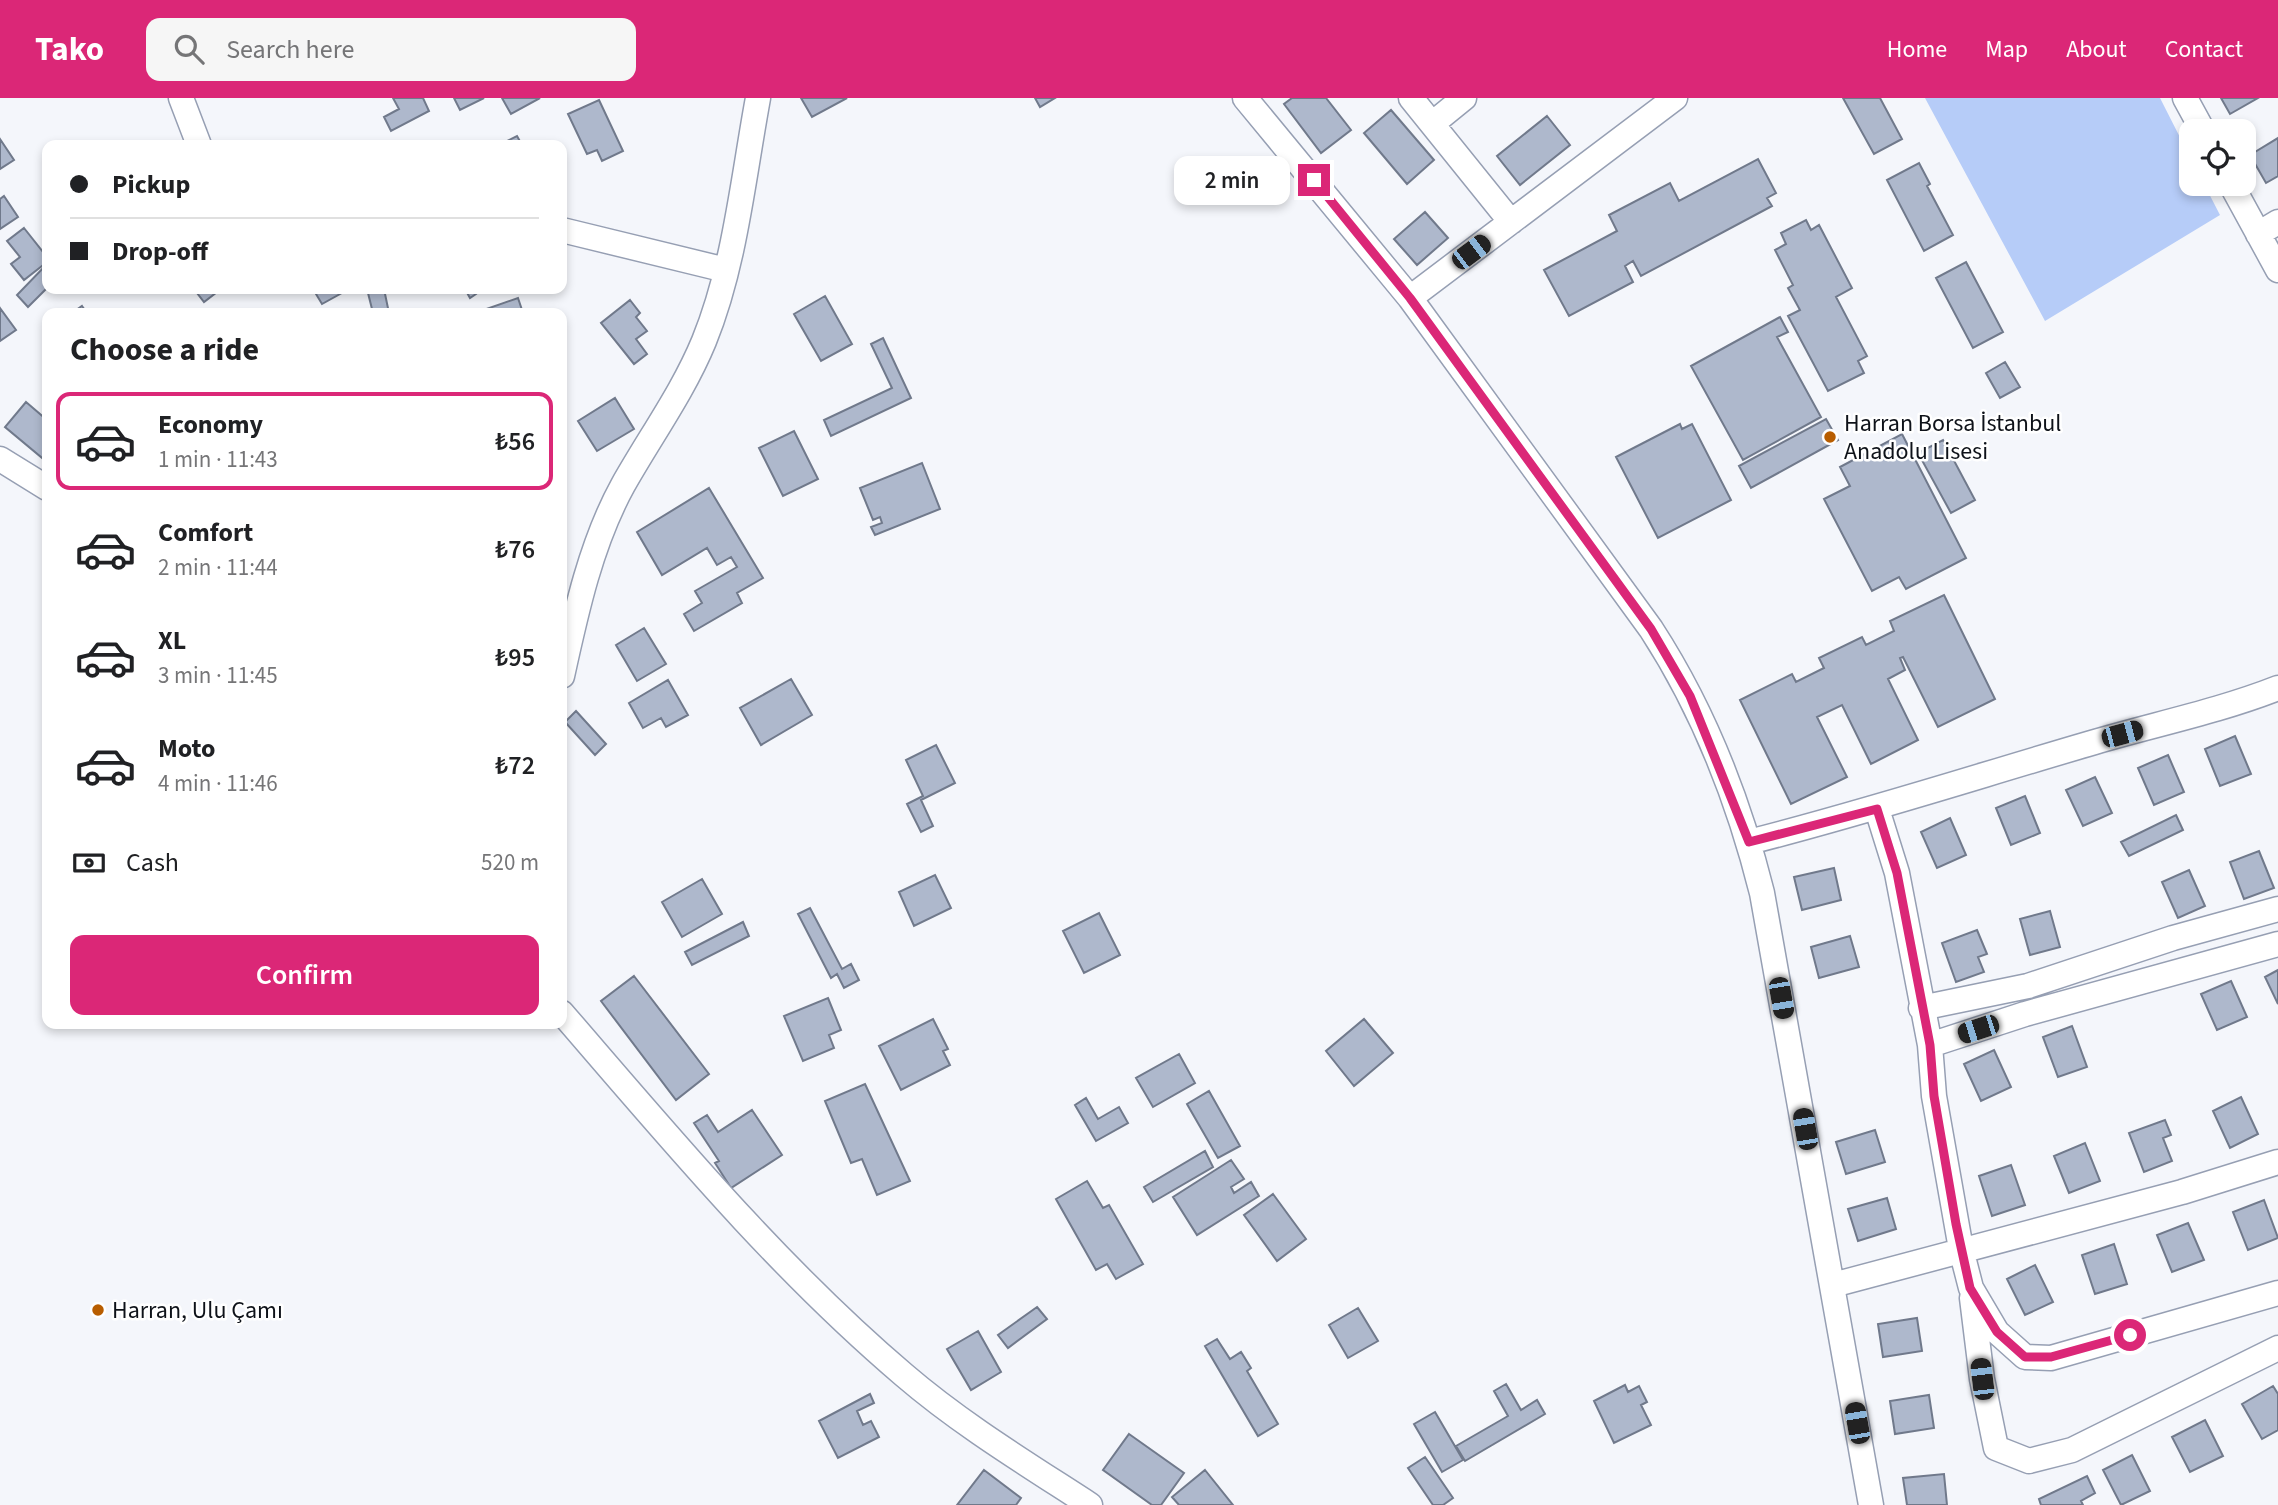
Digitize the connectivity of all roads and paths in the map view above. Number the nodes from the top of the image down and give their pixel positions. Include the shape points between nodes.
1 (181, 98) edge
2 (758, 98) edge
3 (1245, 98) edge
4 (1411, 98) edge
5 (1464, 98) edge
6 (1675, 98) edge
7 (2185, 98) edge
8 (2196, 119) edge
9 (1432, 124) junction
10 (197, 140) edge
11 (2241, 196) edge
12 (1511, 222) junction
13 (2268, 228) edge
14 (567, 231) edge
15 (726, 270) junction
16 (2278, 270) edge
17 (1410, 298) junction
18 (0, 459) edge
19 (42, 485) edge
20 (567, 654) edge
21 (2278, 688) edge
22 (1877, 809) junction
23 (1749, 842) junction
24 (2278, 909) edge
25 (2278, 944) edge
26 (1921, 1008) junction
27 (567, 1019) edge
28 (1930, 1045) junction
29 (2278, 1162) edge
30 (1961, 1249) junction
31 (1833, 1285) junction
32 (1970, 1288) junction
33 (2278, 1293) edge
34 (2278, 1348) edge
35 (1090, 1505) edge
36 (1871, 1505) edge

1 - 10 street
2 - 15 street
3 - 17 street
4 - 9 street
5 - 9 street
6 - 12 street
7 - 8 street
9 - 12 street
11 - 13 street
12 - 17 street
13 - 16 street
14 - 15 street
15 - 20 street via 688,378 623,486 604,527
17 - 23 street via 1670,658 1707,733
18 - 19 street
21 - 22 street
22 - 23 street
22 - 26 street via 1897,873
23 - 31 street
24 - 26 street via 2028,986
25 - 28 street
26 - 28 street
27 - 35 street via 738,1214 869,1343 933,1399
28 - 30 street via 1934,1096
29 - 30 street via 2182,1192
30 - 31 street
30 - 32 street
31 - 36 street
32 - 33 street via 1997,1332 2025,1357 2051,1357
32 - 34 street via 1996,1448 2029,1461 2072,1450

